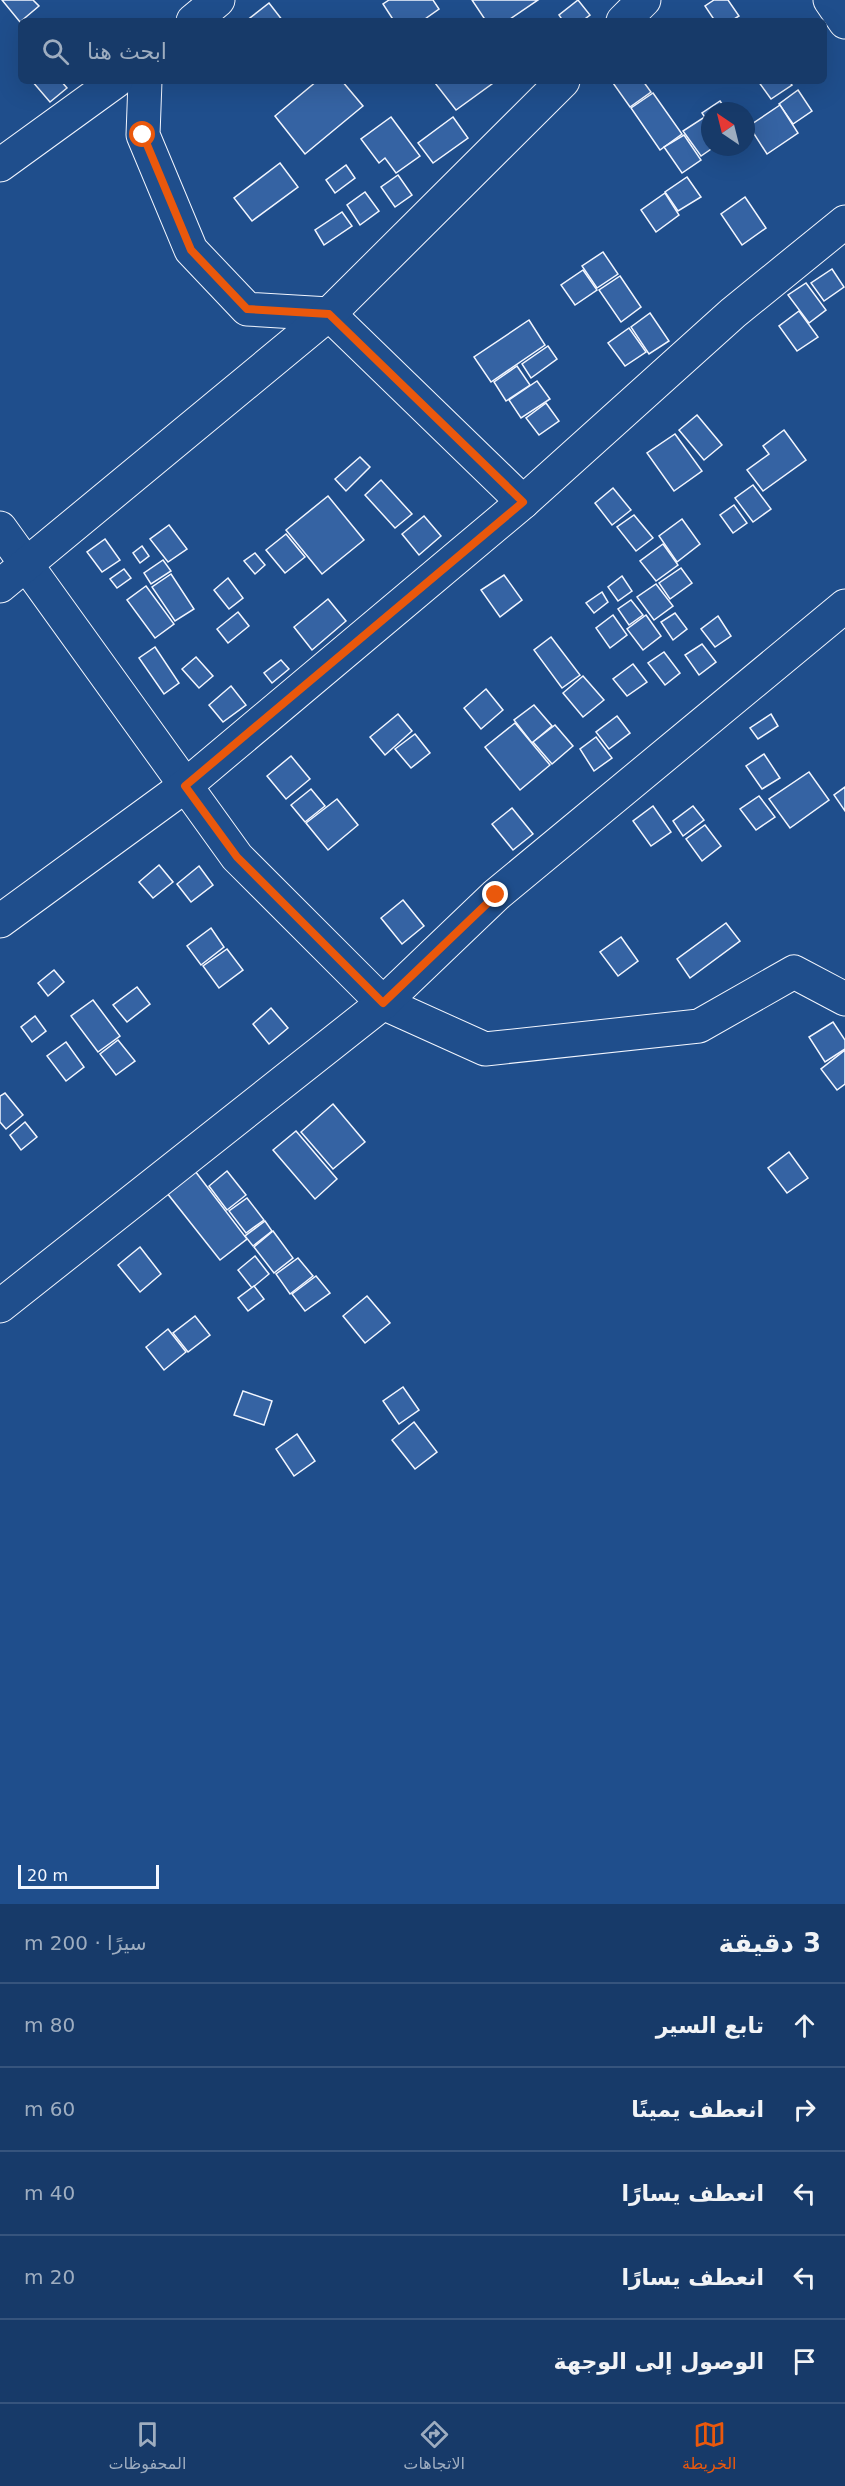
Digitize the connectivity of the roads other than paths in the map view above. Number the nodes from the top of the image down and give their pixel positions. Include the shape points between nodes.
1 (218, 0) edge
2 (644, 0) edge
3 (830, 0) edge
4 (197, 18) edge
5 (626, 18) edge
6 (845, 22) edge
7 (112, 84) edge
8 (145, 84) edge
9 (560, 84) edge
10 (0, 165) edge
11 (845, 222) edge
12 (329, 314) junction
13 (523, 502) junction
14 (0, 528) edge
15 (25, 566) junction
16 (0, 586) edge
17 (845, 606) edge
18 (185, 786) junction
19 (0, 921) edge
20 (845, 999) edge
21 (383, 1003) junction
22 (0, 1306) edge

1 - 4 street
2 - 5 street
3 - 6 street
7 - 10 street
8 - 12 street via 143,135 191,250 247,309
9 - 12 street
11 - 13 street via 733,313
12 - 13 street
12 - 15 street
13 - 18 street
14 - 15 street
15 - 16 street
15 - 18 street
17 - 21 street via 496,895
18 - 19 street
18 - 21 street via 237,857
20 - 21 street via 794,972 699,1026 485,1049
21 - 22 street

